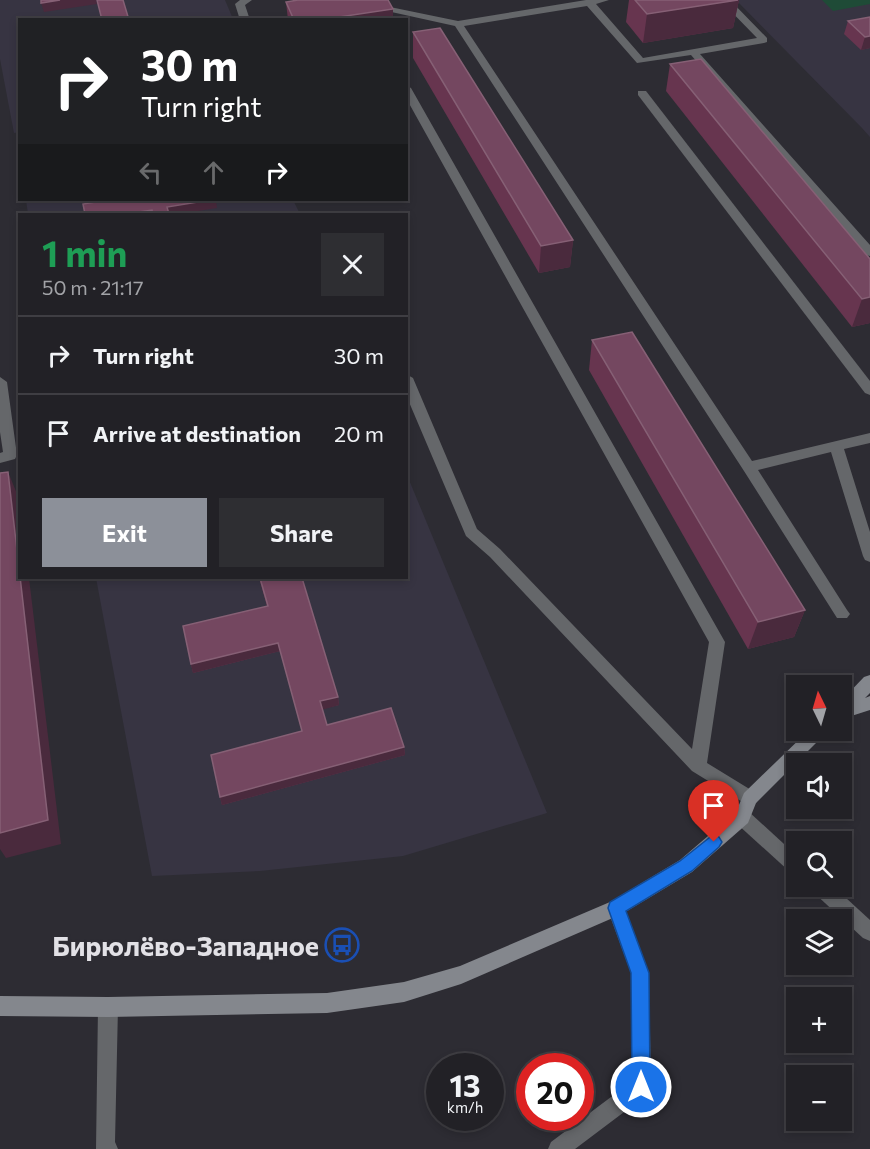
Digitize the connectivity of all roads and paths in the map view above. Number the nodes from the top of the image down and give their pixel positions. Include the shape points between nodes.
1 (247, 0) edge
2 (342, 0) edge
3 (604, 0) edge
4 (725, 0) edge
5 (589, 3) junction
6 (244, 18) edge
7 (458, 24) junction
8 (693, 52) junction
9 (408, 92) edge
10 (642, 93) dead end
11 (870, 252) edge
12 (0, 382) edge
13 (408, 383) edge
14 (870, 390) edge
15 (870, 438) edge
16 (836, 446) junction
17 (0, 458) edge
18 (749, 466) junction
19 (870, 556) edge
20 (842, 614) dead end
21 (870, 682) edge
22 (852, 701) edge
23 (870, 703) edge
24 (852, 708) edge
25 (810, 741) edge
26 (699, 766) junction
27 (750, 798) junction
28 (742, 817) junction
29 (786, 857) edge
30 (831, 897) edge
31 (616, 908) junction
32 (870, 932) edge
33 (0, 1006) edge
34 (108, 1007) junction
35 (108, 1149) edge
36 (558, 1149) edge

1 - 6 lane via 240,4
2 - 7 lane
3 - 5 lane
4 - 8 lane via 764,40
5 - 7 lane
5 - 8 lane via 641,61
7 - 18 lane
8 - 11 lane
9 - 26 lane via 717,642
10 - 14 lane
12 - 17 lane via 10,455
13 - 26 lane via 471,532
15 - 16 lane
16 - 18 lane
16 - 19 lane
18 - 20 lane
21 - 22 street
23 - 24 street
25 - 27 street
26 - 27 lane
27 - 28 street
28 - 29 lane
28 - 31 street via 686,866
30 - 32 lane
31 - 34 street via 461,975 404,992 327,1003
31 - 36 lane via 640,973 641,1087
33 - 34 street
34 - 35 lane

